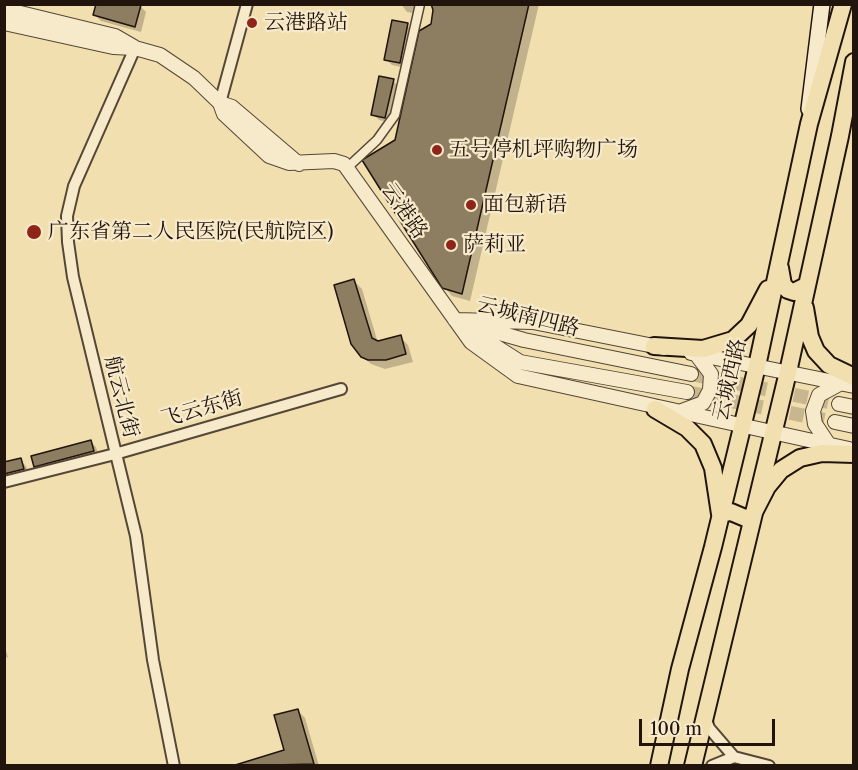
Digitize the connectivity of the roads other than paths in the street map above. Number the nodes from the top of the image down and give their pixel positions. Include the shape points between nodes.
1 (248, 4) edge
2 (420, 4) edge
3 (822, 4) edge
4 (843, 4) edge
5 (4, 9) edge
6 (4, 23) edge
7 (135, 48) junction
8 (854, 62) edge
9 (854, 99) edge
10 (220, 104) junction
11 (809, 124) junction
12 (840, 136) junction
13 (348, 167) junction
14 (779, 267) junction
15 (806, 286) junction
16 (455, 320) junction
17 (654, 346) junction
18 (696, 354) junction
19 (757, 366) junction
20 (788, 372) junction
21 (691, 374) tunnel mouth
22 (849, 382) edge
23 (341, 389) dead end
24 (687, 392) tunnel mouth
25 (839, 405) tunnel mouth
26 (854, 408) edge
27 (656, 409) junction
28 (676, 413) junction
29 (835, 422) tunnel mouth
30 (742, 425) junction
31 (854, 426) edge
32 (772, 431) junction
33 (829, 444) junction
34 (854, 452) edge
35 (116, 454) junction
36 (4, 482) edge
37 (720, 514) junction
38 (750, 520) junction
39 (705, 716) junction
40 (734, 757) junction
41 (174, 765) edge
42 (659, 765) edge
43 (693, 765) edge
44 (712, 765) edge
45 (769, 765) edge

1 - 10 street
2 - 13 street via 395,115 377,140
3 - 11 main road
4 - 11 main road, 云城西路
5 - 7 street via 115,36
6 - 7 street via 113,47
7 - 10 street via 172,61
7 - 35 street, 航云北街 via 74,186 67,216 73,277
8 - 12 main road
9 - 12 main road
10 - 13 street via 232,107 299,164 334,161
11 - 14 main road, 云城西路
12 - 15 main road
13 - 16 street, 云港路
14 - 15 main road via 788,290 794,292
14 - 17 main road via 748,325 733,340 703,349
14 - 19 main road, 云城西路
15 - 20 main road
15 - 22 main road via 805,307 813,345
16 - 17 street via 533,322
16 - 21 street, 云城南四路 via 524,340
16 - 24 street, 云城南四路 via 520,362
16 - 27 street, 云港路 via 471,342 518,376
17 - 18 street
18 - 19 street
18 - 28 street via 711,374 710,390 703,404
19 - 20 street
19 - 30 main road, 云城西路
20 - 22 street
20 - 32 main road
22 - 33 street via 827,389 814,404 815,424
23 - 35 street, 飞云东街
25 - 26 street
27 - 28 street, 云港路
27 - 37 main road via 687,428 703,444 713,468
28 - 30 street, 云港路
29 - 31 street
30 - 32 street, 云港路
30 - 37 main road, 云城西路
32 - 33 street, 云港路
32 - 38 main road
33 - 34 street, 云港路
34 - 38 main road via 822,453 791,462 767,487
35 - 36 street, 飞云东街
35 - 41 street, 航云北街 via 136,536 153,660
37 - 38 main road via 731,512
37 - 42 main road, 云城西路
38 - 39 main road
39 - 40 street via 709,728
39 - 43 main road
40 - 44 street
40 - 45 street

